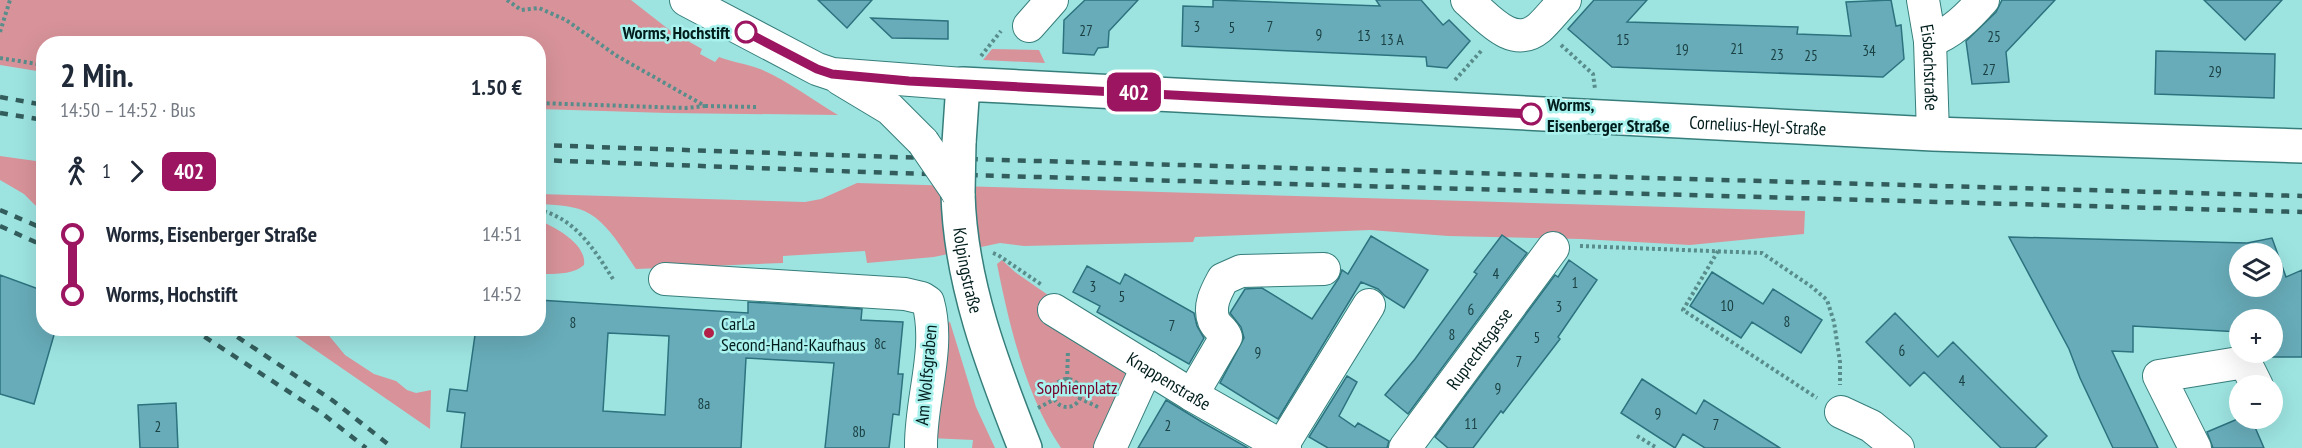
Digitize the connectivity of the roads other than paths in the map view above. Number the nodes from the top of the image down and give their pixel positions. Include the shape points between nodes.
1 (686, 0) edge
2 (1052, 0) edge
3 (1467, 0) edge
4 (1565, 0) edge
5 (1923, 0) edge
6 (1983, 0) edge
7 (1029, 26) road end
8 (1930, 41) junction
9 (832, 74) junction
10 (963, 84) junction
11 (1934, 134) junction
12 (2302, 146) edge
13 (958, 193) junction
14 (1553, 248) road end
15 (1324, 269) dead end
16 (665, 279) dead end
17 (1369, 305) dead end
18 (1054, 310) road end
19 (1147, 367) junction
20 (2252, 375) edge
21 (1192, 395) junction
22 (1841, 412) dead end
23 (1283, 447) edge
24 (921, 448) edge
25 (1025, 448) edge
26 (1110, 448) edge
27 (1405, 448) edge
28 (1898, 448) edge
29 (2195, 448) edge

1 - 9 street
2 - 7 street
3 - 4 street via 1522,31
5 - 8 street, Eisbachstraße
6 - 8 street via 1952,30
8 - 11 street, Eisbachstraße
9 - 10 street
9 - 13 street, bridge via 890,110 923,142
10 - 11 main road, Cornelius-Heyl-Straße
10 - 13 main road, Kolpingstraße, bridge
11 - 12 main road, Cornelius-Heyl-Straße
13 - 25 main road, Kolpingstraße via 963,247 976,312
14 - 27 street, Ruprechtsgasse
15 - 21 street via 1241,271 1223,279 1212,301 1214,320 1226,337
16 - 24 street, Am Wolfsgraben via 922,298 928,302 933,334
17 - 23 street
18 - 19 street, Knappenstraße
19 - 21 street, Knappenstraße
19 - 26 street
20 - 29 street via 2245,362 2159,376
21 - 23 street, Knappenstraße
22 - 28 street via 1871,426

